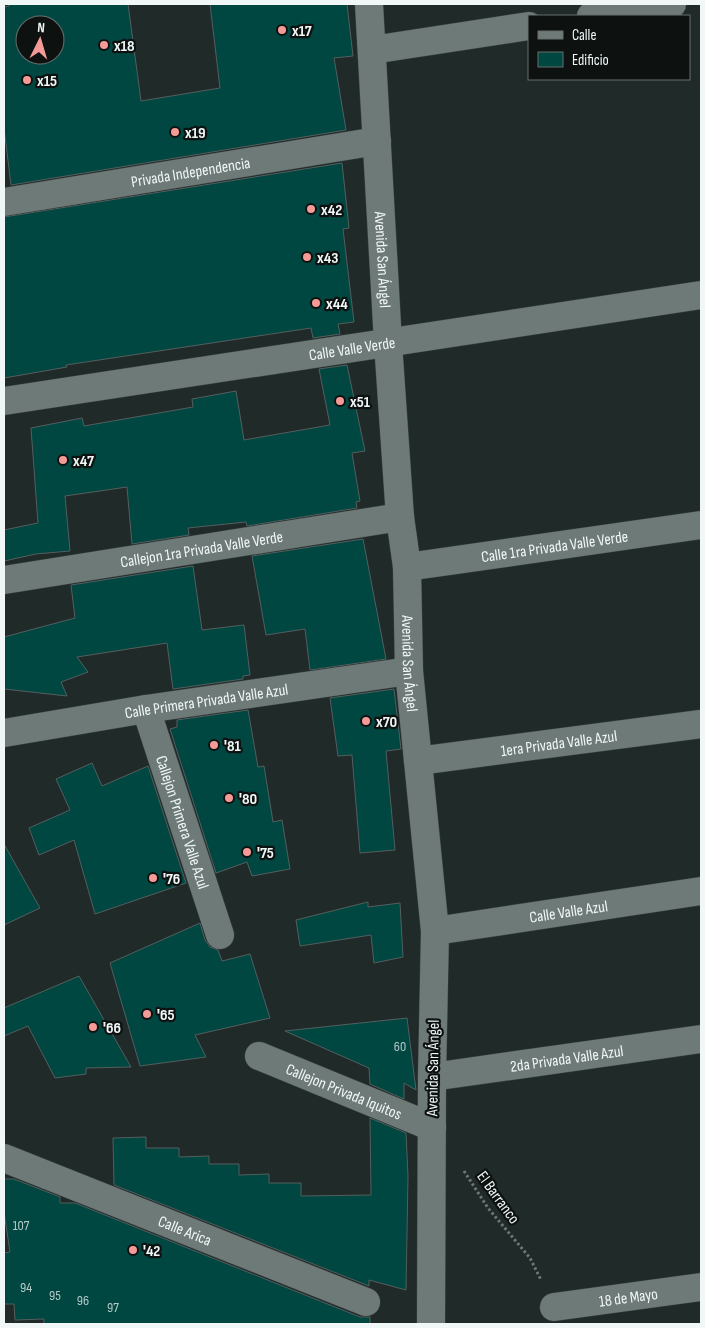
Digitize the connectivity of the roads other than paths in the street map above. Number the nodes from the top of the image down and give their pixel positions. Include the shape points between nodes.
1 (369, 4) edge
2 (672, 4) edge
3 (598, 15) edge
4 (528, 26) edge
5 (372, 50) junction
6 (377, 141) junction
7 (4, 202) edge
8 (701, 295) edge
9 (388, 343) junction
10 (4, 401) edge
11 (400, 517) junction
12 (701, 525) edge
13 (407, 567) junction
14 (4, 580) edge
15 (409, 671) junction
16 (146, 709) junction
17 (701, 724) edge
18 (4, 733) edge
19 (418, 761) junction
20 (701, 891) edge
21 (435, 931) junction
22 (220, 935) dead end
23 (701, 1039) edge
24 (258, 1056) dead end
25 (432, 1077) junction
26 (432, 1126) junction
27 (4, 1158) edge
28 (701, 1287) edge
29 (366, 1302) dead end
30 (554, 1307) road end
31 (431, 1324) edge

1 - 5 street, Avenida San Ángel
2 - 3 street
4 - 5 street
5 - 6 street, Avenida San Ángel
6 - 7 street, Privada Independencia
6 - 9 street, Avenida San Ángel
8 - 9 street, Calle Valle Verde
9 - 10 street, Calle Valle Verde
9 - 11 street, Avenida San Ángel
11 - 13 street, Avenida San Ángel
11 - 14 street, Callejon 1ra Privada Valle Verde
12 - 13 street, Calle 1ra Privada Valle Verde
13 - 15 street, Avenida San Ángel
15 - 16 street, Calle Primera Privada Valle Azul
15 - 19 street, Avenida San Ángel
16 - 18 street, Calle Primera Privada Valle Azul
16 - 22 street, Callejon Primera Valle Azul
17 - 19 street, 1era Privada Valle Azul
19 - 21 street, Avenida San Ángel
20 - 21 street, Calle Valle Azul
21 - 25 street, Avenida San Ángel
23 - 25 street, 2da Privada Valle Azul
24 - 26 street, Callejon Privada Iquitos
25 - 26 street, Avenida San Ángel
26 - 31 street, Avenida San Ángel
27 - 29 street, Calle Arica
28 - 30 street, 18 de Mayo

